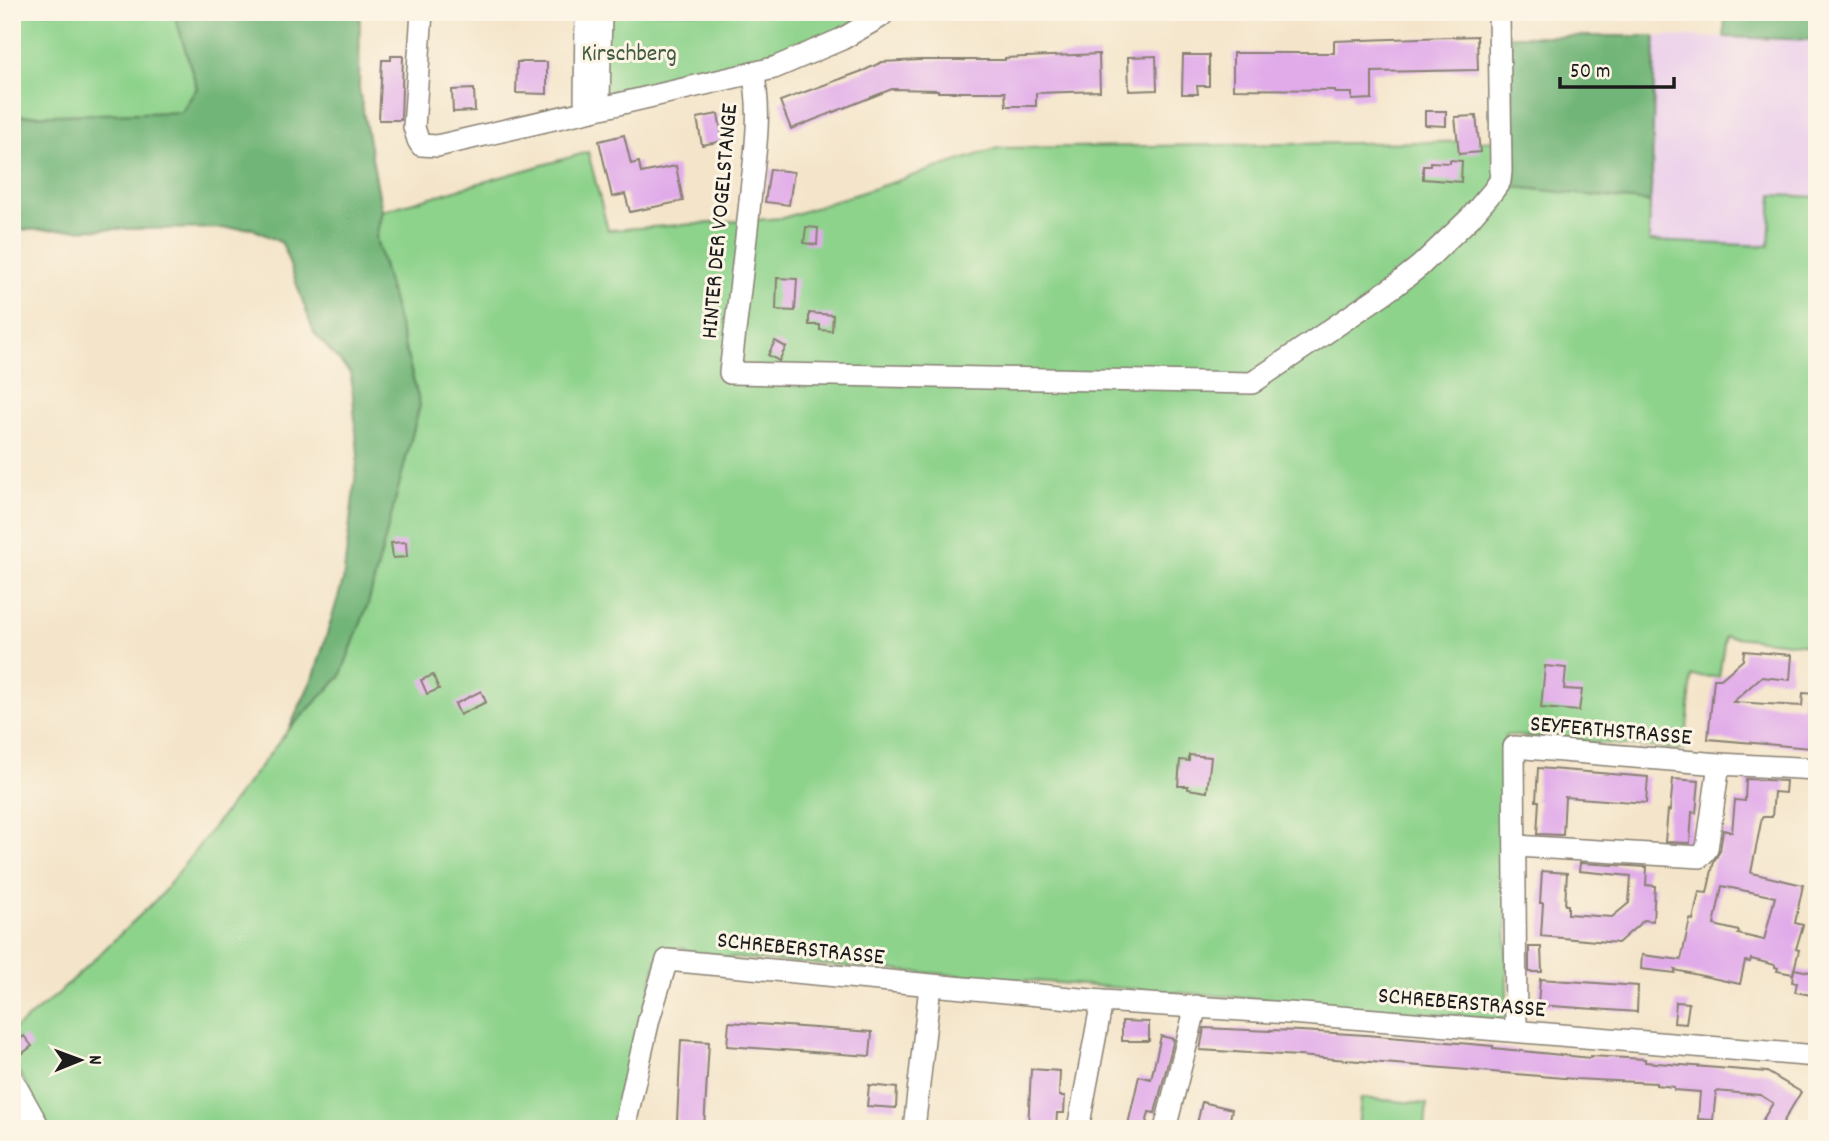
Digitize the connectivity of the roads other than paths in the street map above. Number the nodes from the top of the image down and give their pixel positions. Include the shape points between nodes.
1 (422, 12) edge
2 (578, 12) edge
3 (586, 12) edge
4 (601, 12) edge
5 (885, 12) edge
6 (1499, 12) edge
7 (753, 73) junction
8 (580, 112) junction
9 (1719, 764) junction
10 (1817, 769) edge
11 (1515, 846) junction
12 (930, 986) junction
13 (1102, 1001) junction
14 (1196, 1006) junction
15 (1516, 1031) junction
16 (1817, 1056) edge
17 (12, 1079) edge
18 (40, 1129) edge
19 (624, 1129) edge
20 (914, 1129) edge
21 (1079, 1129) edge
22 (1165, 1129) edge

1 - 8 street via 414,127 421,145 437,146
2 - 8 street via 576,92
3 - 4 street via 585,101 592,102 599,101
5 - 7 street via 842,39
6 - 7 street, HINTER DER VOGELSTANGE via 1500,181 1470,218 1420,266 1252,383 730,373 755,146 757,90
7 - 8 street
9 - 10 street, SEYFERTHSTRASSE
9 - 11 street, SEYFERTHSTRASSE via 1707,849 1700,857
9 - 11 street, SEYFERTHSTRASSE via 1514,747
11 - 15 street, SEYFERTHSTRASSE
12 - 13 street, SCHREBERSTRASSE
12 - 19 street, SCHREBERSTRASSE via 667,960
12 - 20 street
13 - 14 street, SCHREBERSTRASSE
13 - 21 street
14 - 15 street, SCHREBERSTRASSE
14 - 22 street
15 - 16 street, SCHREBERSTRASSE
17 - 18 street

